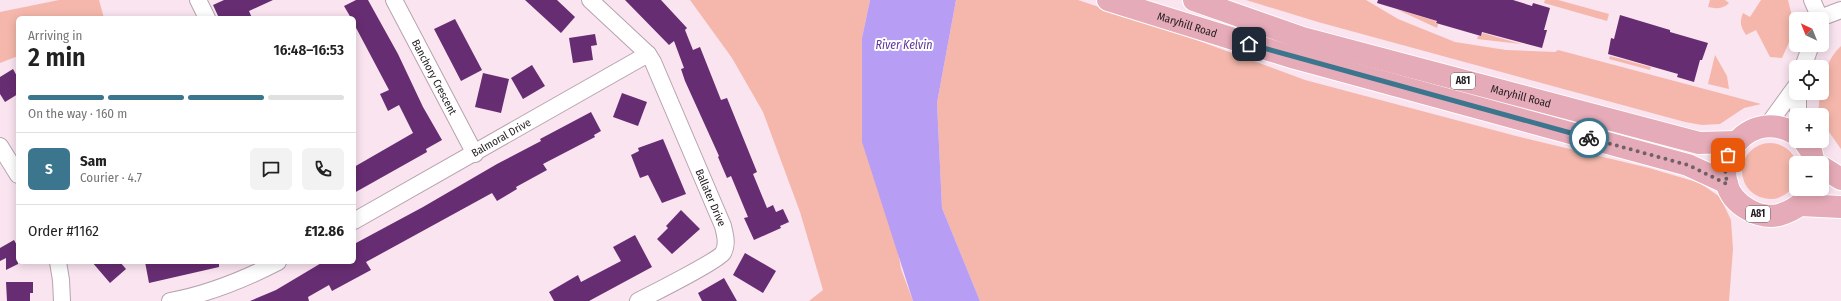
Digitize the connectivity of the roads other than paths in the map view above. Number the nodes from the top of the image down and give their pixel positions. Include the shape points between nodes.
1 (198, 0) edge
2 (394, 0) edge
3 (590, 0) edge
4 (1194, 0) edge
5 (1812, 0) edge
6 (1119, 2) edge
7 (1841, 10) edge
8 (1817, 12) edge
9 (1829, 15) edge
10 (206, 16) edge
11 (648, 54) junction
12 (1789, 96) edge
13 (1767, 126) junction
14 (1789, 131) edge
15 (1736, 142) junction
16 (2, 154) edge
17 (475, 154) junction
18 (1829, 171) edge
19 (16, 172) edge
20 (1841, 179) edge
21 (1727, 184) junction
22 (1805, 197) edge
23 (1841, 207) edge
24 (356, 220) edge
25 (58, 264) edge
26 (274, 264) edge
27 (62, 301) edge
28 (170, 301) edge
29 (638, 301) edge

1 - 10 street
2 - 17 street, Banchory Crescent
3 - 11 street
4 - 15 main road, Maryhill Road / A81 via 1302,38 1676,137 1699,143
5 - 8 street
6 - 21 main road, Maryhill Road / A81 via 1295,58 1688,165
7 - 9 street
11 - 17 street, Balmoral Drive
11 - 29 street, Ballater Drive via 722,226 726,242 722,254 711,262
12 - 13 street
13 - 14 main road, A81 via 1778,126
13 - 15 main road, A81 via 1755,128
15 - 21 main road, A81 via 1728,155 1725,169
16 - 19 street
17 - 24 street, Balmoral Drive
18 - 20 main road
21 - 22 main road, A81 via 1737,201 1754,213 1765,216 1789,212
22 - 23 main road, A81
25 - 27 street
26 - 28 street via 225,287

